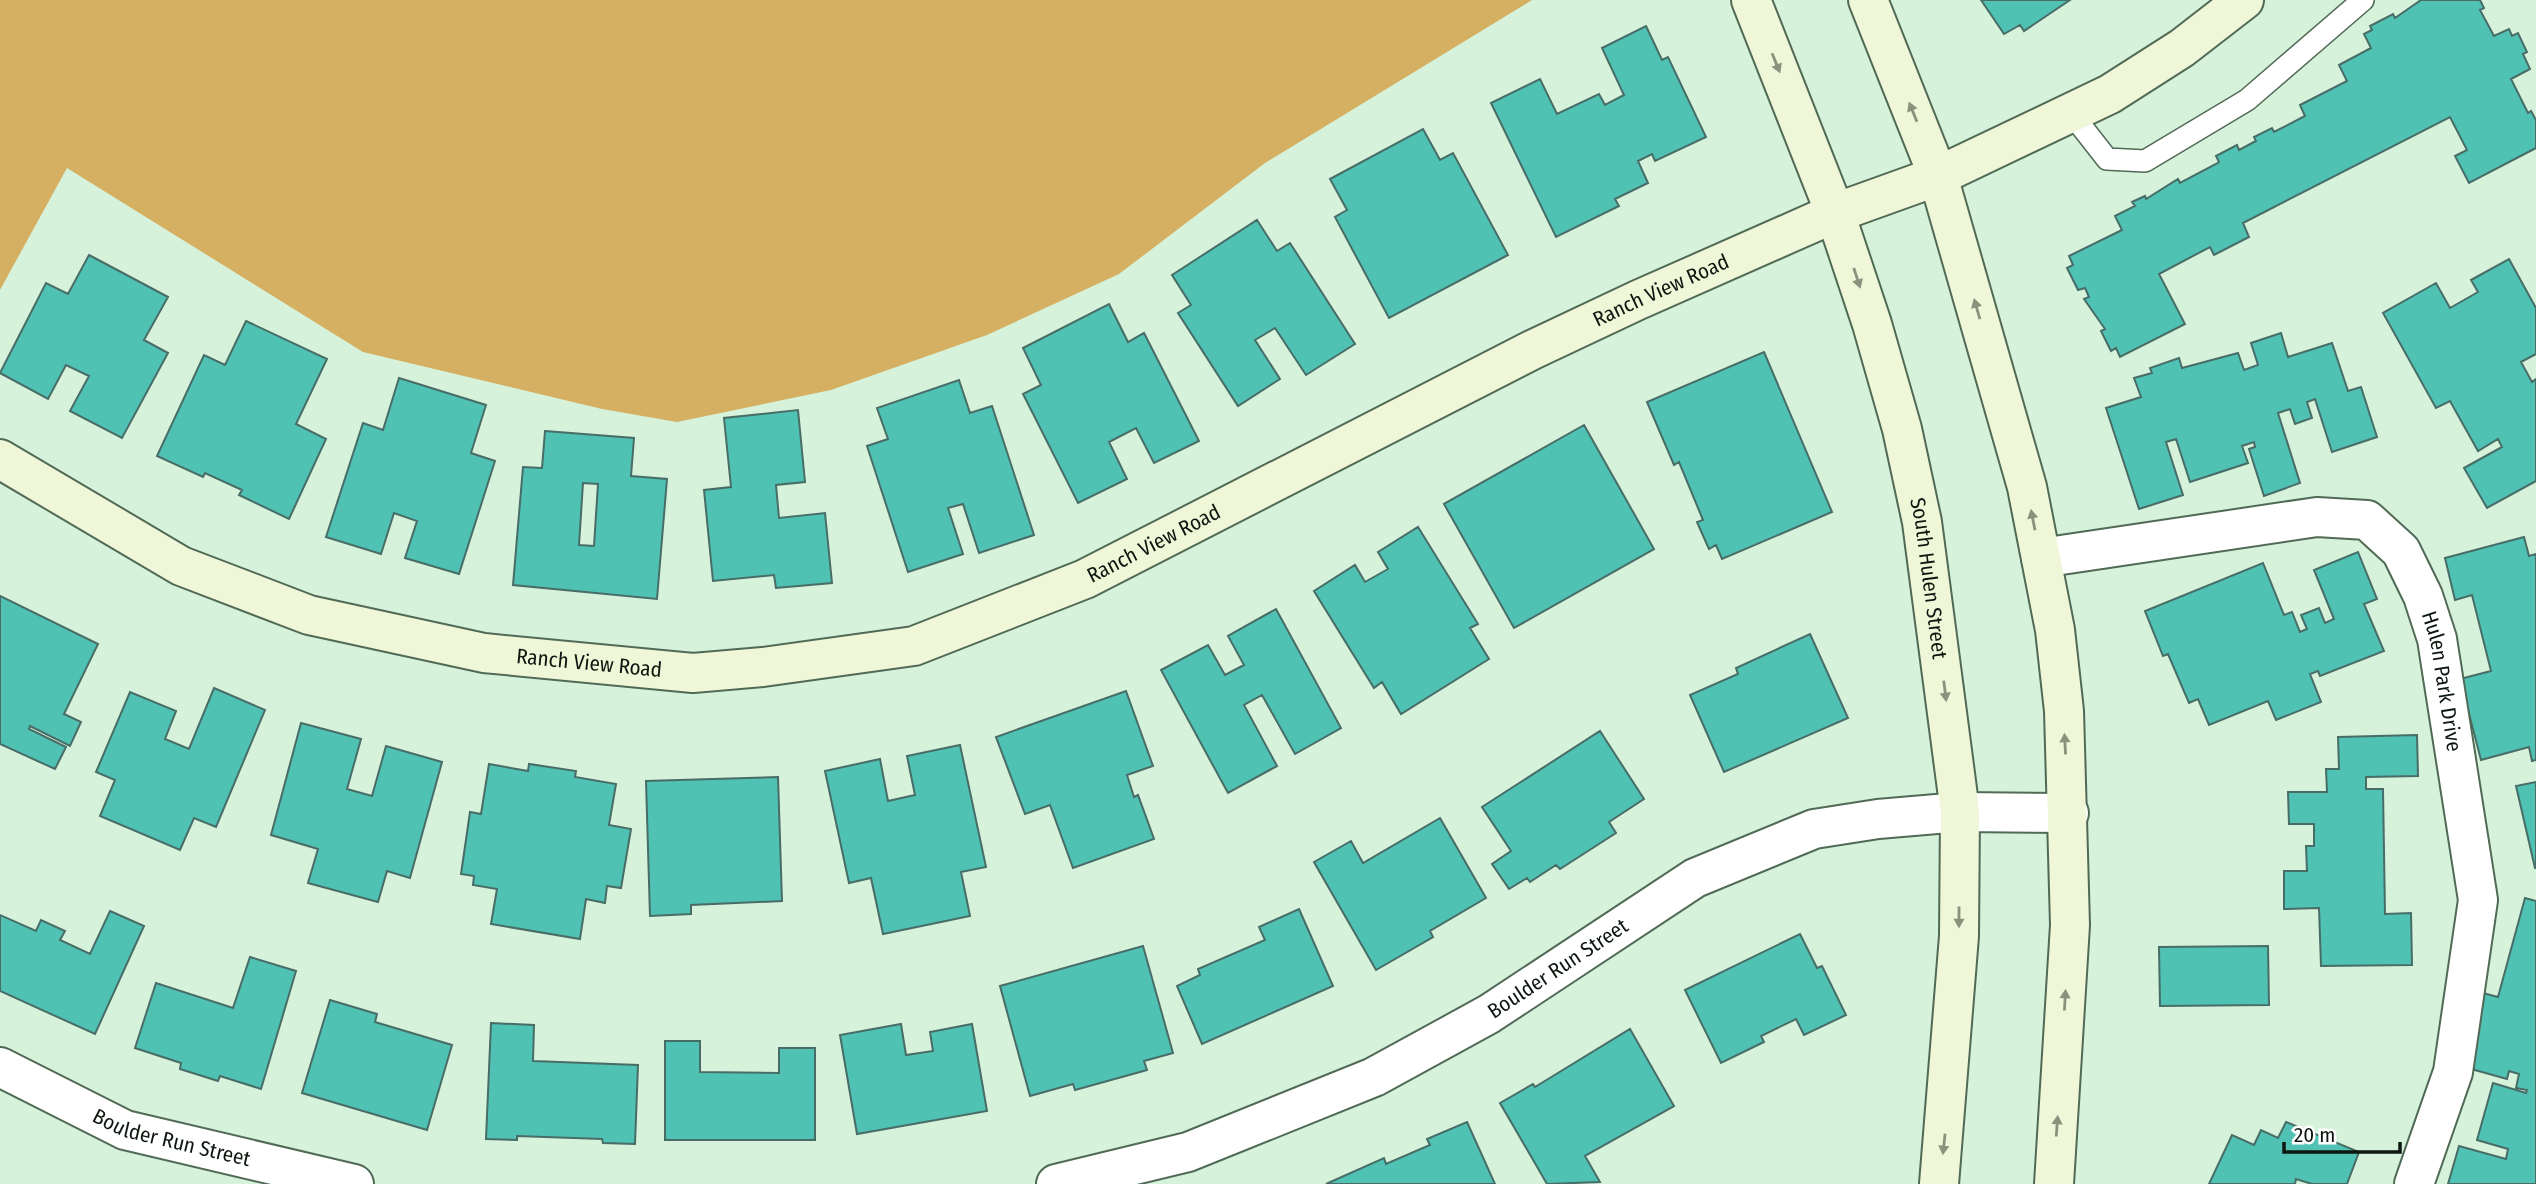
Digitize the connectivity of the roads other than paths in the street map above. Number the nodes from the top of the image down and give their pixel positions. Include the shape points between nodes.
1 (1751, 0) edge
2 (1868, 0) edge
3 (2244, 0) edge
4 (2363, 0) edge
5 (2071, 113) junction
6 (1938, 176) junction
7 (1835, 213) junction
8 (0, 459) edge
9 (2041, 558) junction
10 (1960, 812) junction
11 (2069, 813) junction
12 (0, 1067) edge
13 (354, 1184) edge
14 (1056, 1184) edge
15 (1939, 1184) edge
16 (2054, 1184) edge
17 (2414, 1184) edge

1 -> 7 main road, South Hulen Street
6 -> 2 main road
3 - 5 main road, Ranch View Road via 2182,47 2110,94
4 - 5 lane via 2247,100 2145,161 2107,159
5 - 6 main road, Ranch View Road
6 - 7 main road, Ranch View Road
9 -> 6 main road via 2027,487
7 - 8 main road, Ranch View Road via 1532,350 1086,579 914,646 777,665 692,673 484,653 309,615 181,566
7 -> 10 main road, South Hulen Street via 1902,429 1922,522
11 -> 9 main road via 2058,657
9 - 17 street, Hulen Park Drive via 2318,517 2367,520 2401,551 2437,639 2478,900 2453,1072
10 - 11 street, Boulder Run Street
10 - 14 street, Boulder Run Street via 1814,829 1695,878 1489,1014 1374,1077 1188,1152
10 -> 15 main road, South Hulen Street via 1959,936
16 -> 11 main road via 2070,925
12 - 13 street, Boulder Run Street via 125,1130

